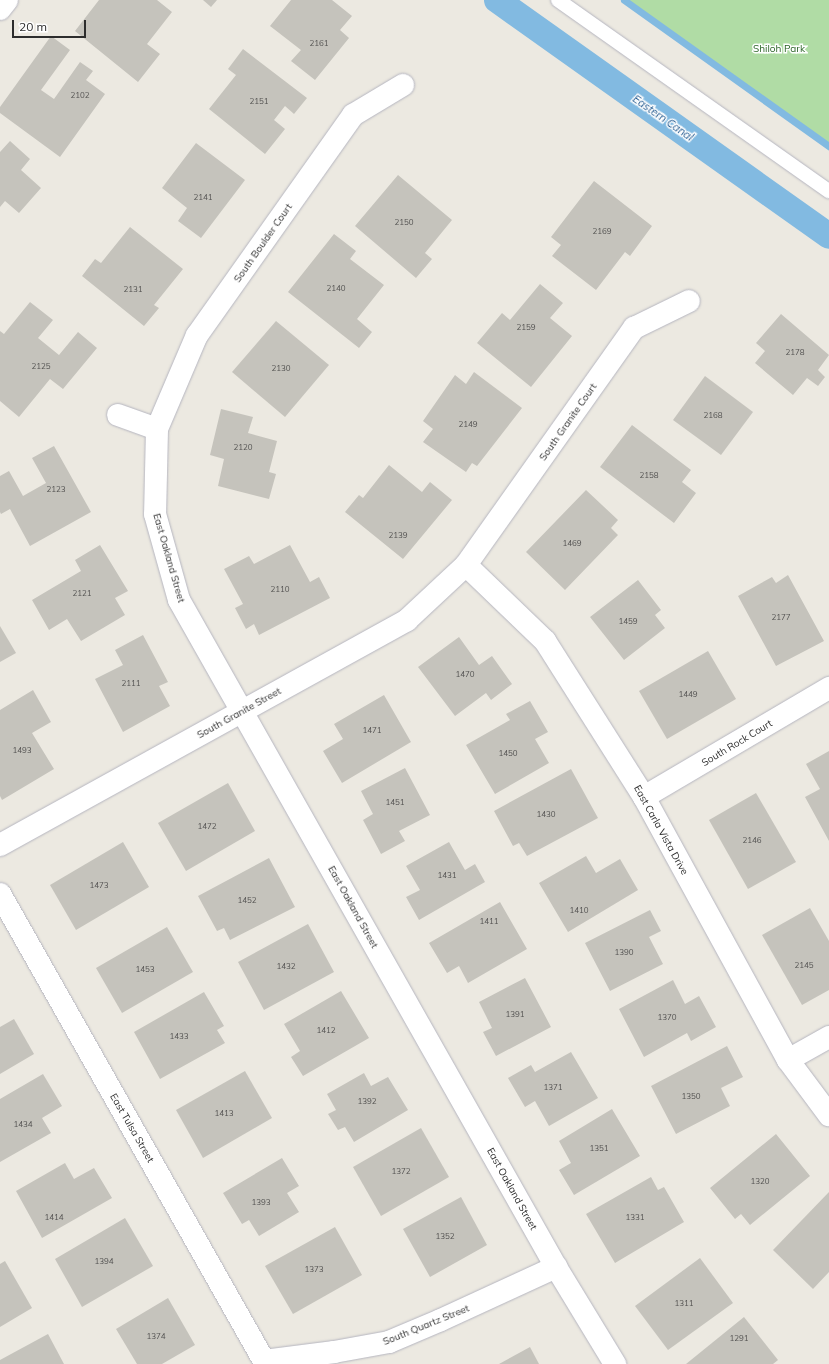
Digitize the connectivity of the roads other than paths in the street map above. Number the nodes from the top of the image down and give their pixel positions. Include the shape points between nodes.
1 (7, 0) edge
2 (558, 0) edge
3 (0, 9) edge
4 (403, 85) dead end
5 (829, 191) edge
6 (689, 301) dead end
7 (118, 415) dead end
8 (157, 429) junction
9 (466, 565) junction
10 (829, 688) edge
11 (243, 711) junction
12 (644, 797) junction
13 (0, 845) edge
14 (0, 894) edge
15 (829, 1037) edge
16 (788, 1060) junction
17 (829, 1115) edge
18 (556, 1267) junction
19 (264, 1361) joint
20 (615, 1364) edge

1 - 3 street
2 - 5 lane
4 - 8 street, South Boulder Court via 353,115 197,335
6 - 9 street, South Granite Court via 634,328
7 - 8 street
8 - 11 street, East Oakland Street via 156,514 179,600
9 - 11 street, South Granite Street via 407,620
9 - 12 street, East Carla Vista Drive via 545,641
10 - 12 street, South Rock Court
11 - 13 street, South Granite Street
11 - 18 street, East Oakland Street
12 - 16 street, East Carla Vista Drive
14 - 19 street, East Tulsa Street
15 - 16 street
16 - 17 street, East Carla Vista Drive
18 - 19 street, South Quartz Street via 389,1342
18 - 20 street, East Oakland Street

